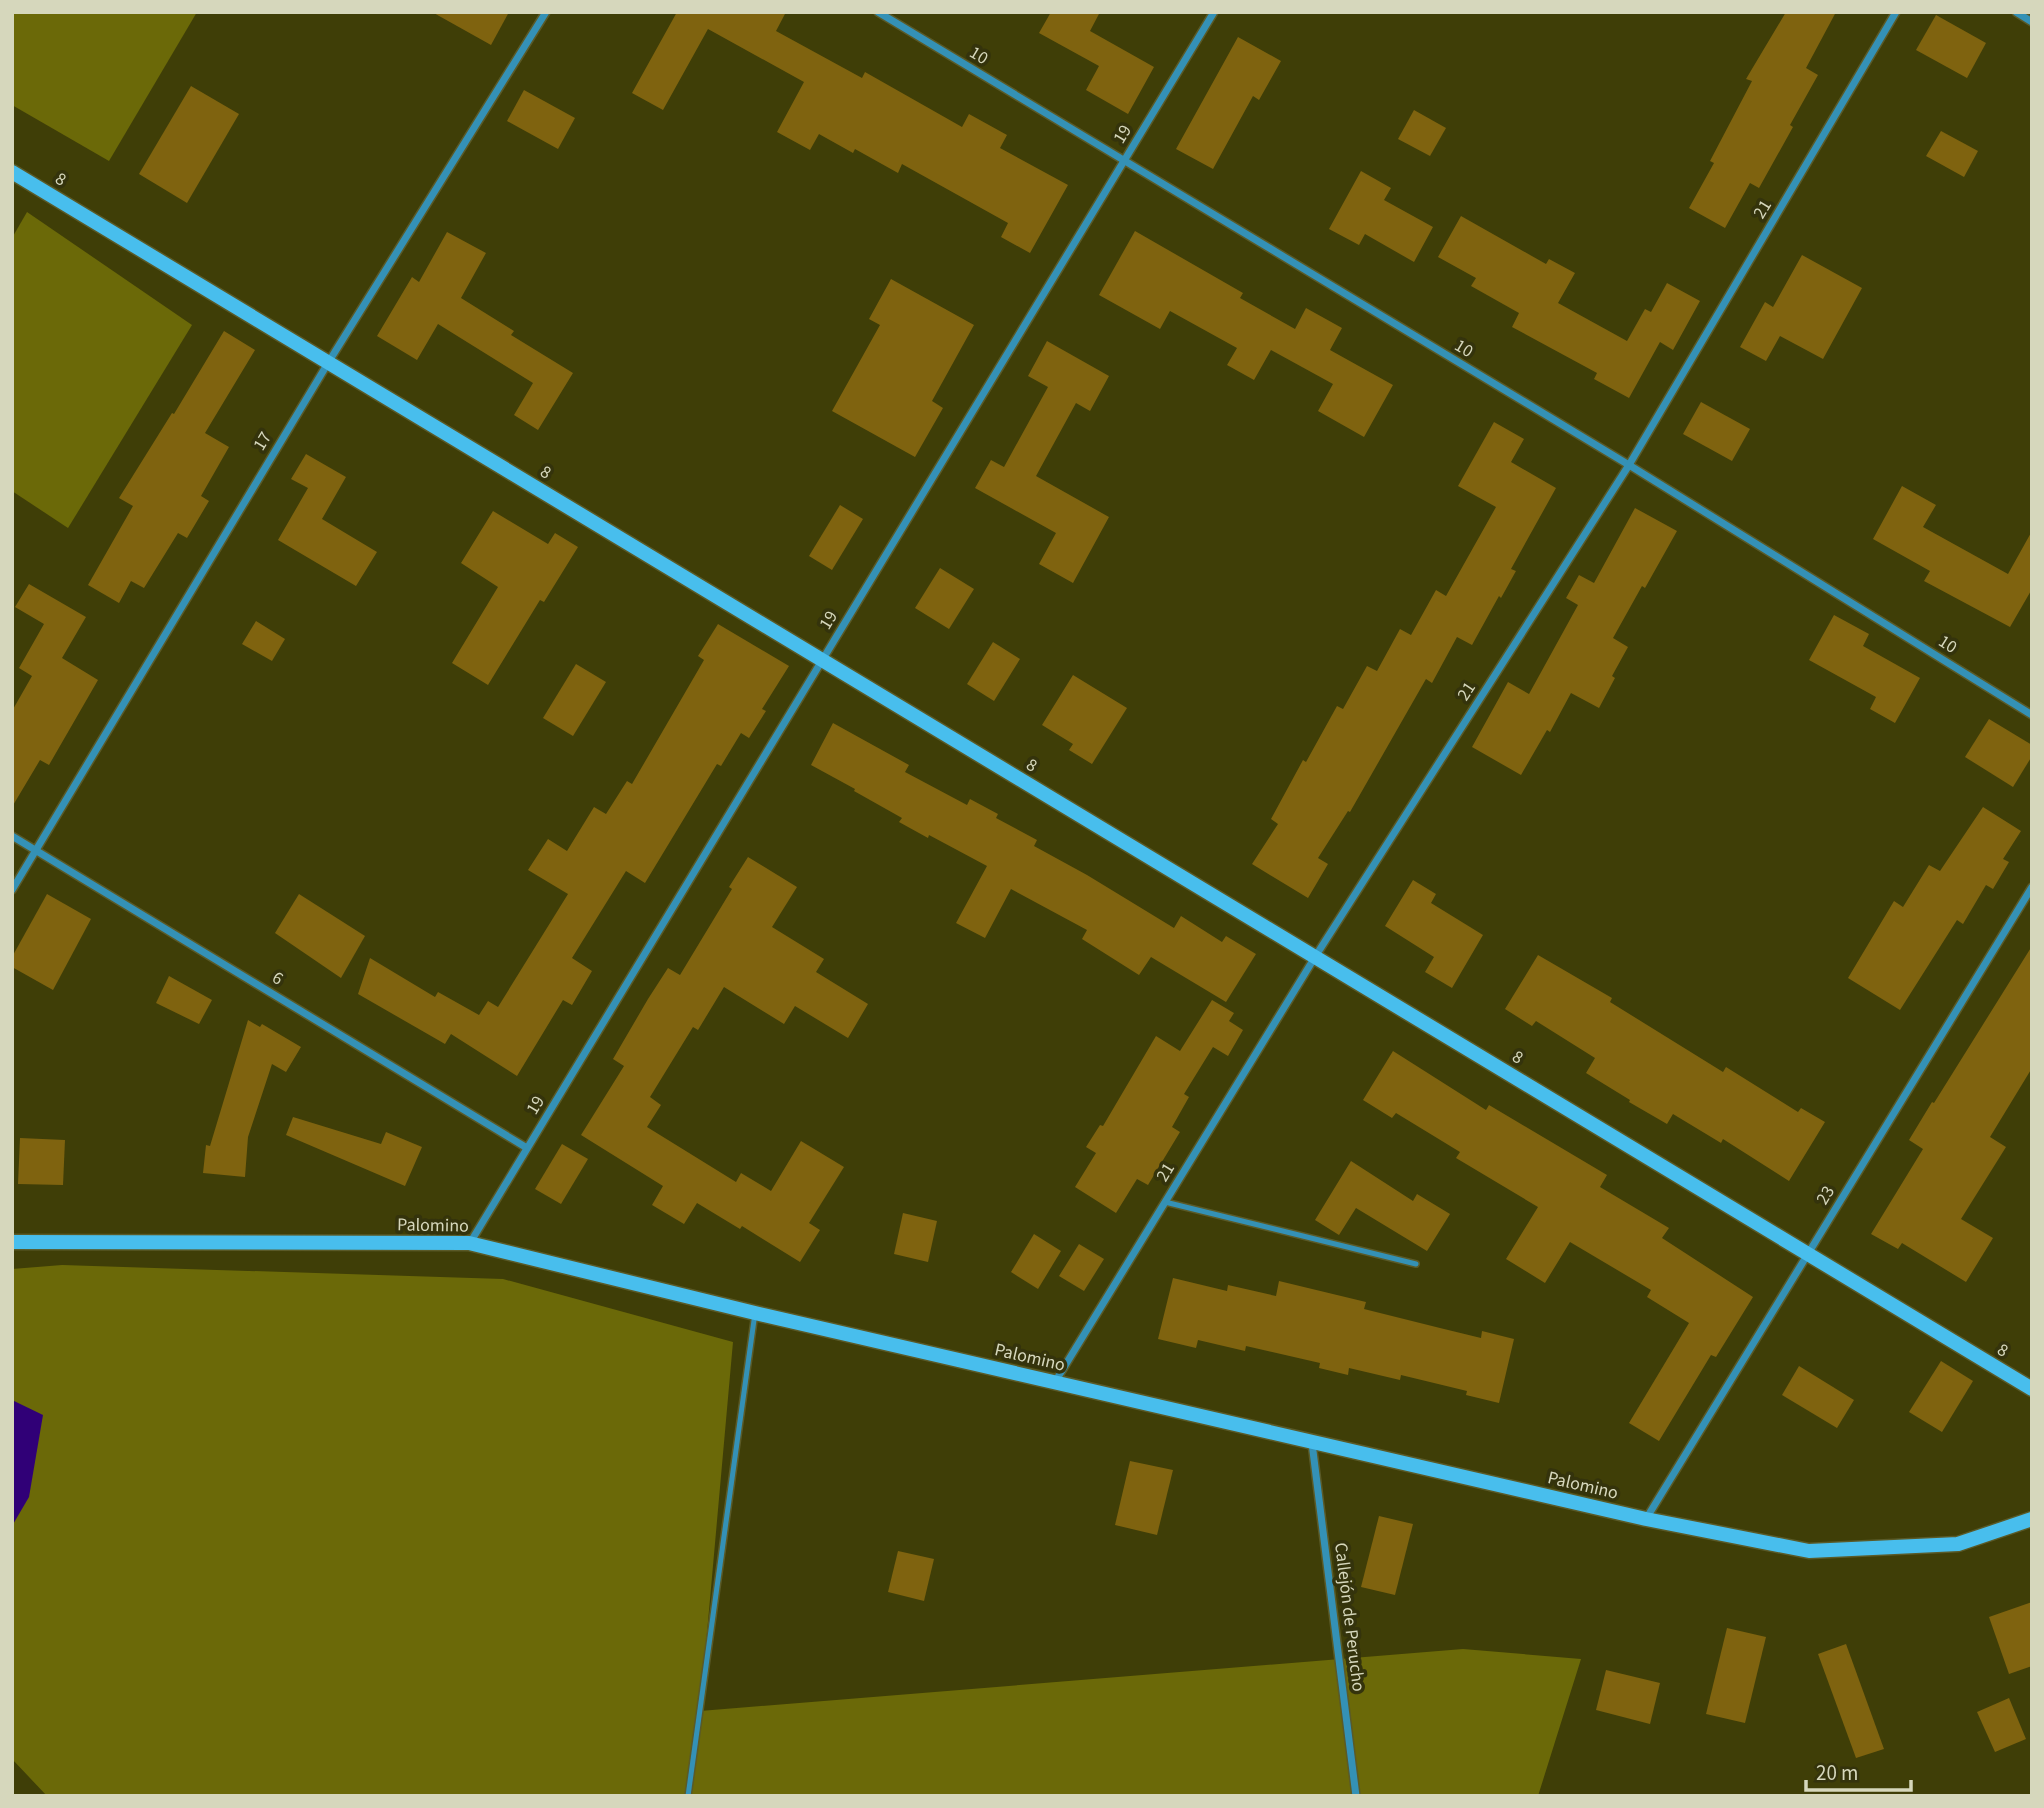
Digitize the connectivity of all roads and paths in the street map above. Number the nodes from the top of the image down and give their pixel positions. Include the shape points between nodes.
1 (546, 12) edge
2 (878, 12) edge
3 (1214, 12) edge
4 (1896, 12) edge
5 (2016, 12) edge
6 (2032, 22) edge
7 (1123, 162) junction
8 (12, 173) edge
9 (328, 363) junction
10 (1629, 465) junction
11 (822, 660) junction
12 (2032, 715) edge
13 (12, 836) edge
14 (36, 850) junction
15 (2032, 887) edge
16 (12, 890) edge
17 (1315, 957) junction
18 (527, 1148) junction
19 (1165, 1202) junction
20 (12, 1242) edge
21 (470, 1243) junction
22 (1807, 1254) junction
23 (1416, 1264) dead end
24 (755, 1313) junction
25 (1054, 1382) junction
26 (2032, 1389) edge
27 (1312, 1442) junction
28 (1646, 1519) junction
29 (2032, 1519) edge
30 (688, 1796) edge
31 (1356, 1796) edge

1 - 9 street, 17
2 - 7 street, 10
3 - 7 street, 19
4 - 10 street, 21
5 - 6 street
7 - 10 street, 10
7 - 11 street, 19
8 - 9 street, 8
9 - 11 street, 8
9 - 14 street, 17
10 - 12 street, 10
10 - 17 street, 21
11 - 17 street, 8
11 - 18 street, 19
13 - 14 street, 6
14 - 16 street, 17
14 - 18 street, 6
15 - 22 street, 23
17 - 19 street, 21
17 - 22 street, 8
18 - 21 street, 19
19 - 23 lane
19 - 25 street, 21
20 - 21 street, Palomino
21 - 24 street, Palomino
22 - 26 street, 8
22 - 28 street, 23
24 - 25 street, Palomino
24 - 30 lane
25 - 27 street, Palomino
27 - 28 street, Palomino
27 - 31 street, Callejón de Perucho
28 - 29 street, Palomino via 1809,1551 1958,1544

